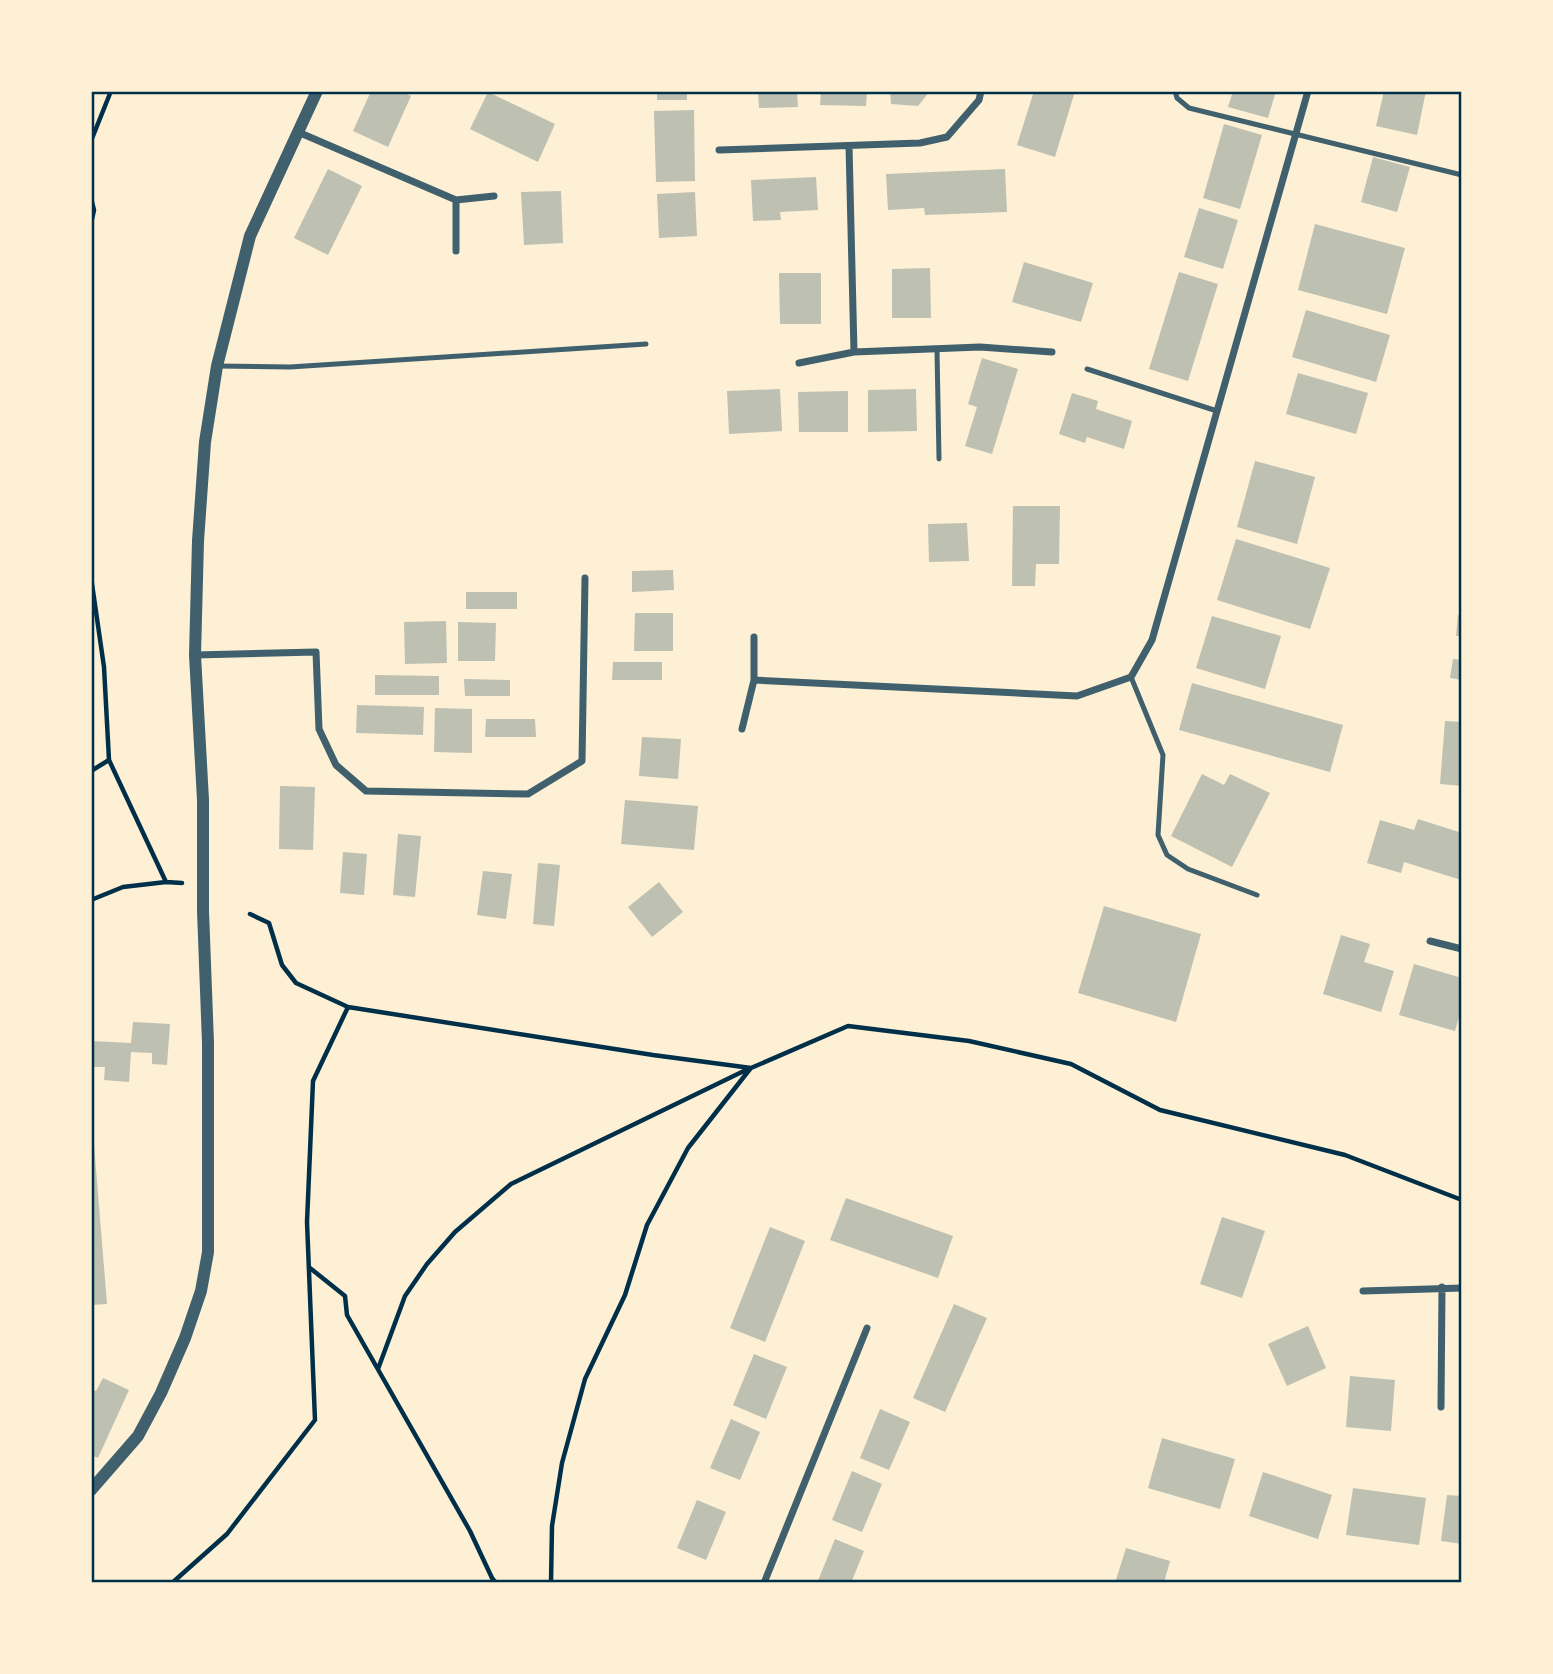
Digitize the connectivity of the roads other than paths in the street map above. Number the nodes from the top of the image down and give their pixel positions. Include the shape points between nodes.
1 (317, 91) edge
2 (981, 91) edge
3 (1175, 91) edge
4 (1308, 91) edge
5 (298, 131) junction
6 (1296, 133) junction
7 (849, 146) junction
8 (719, 150) dead end
9 (1462, 175) edge
10 (494, 196) dead end
11 (456, 200) junction
12 (456, 251) dead end
13 (646, 344) dead end
14 (937, 350) junction
15 (854, 352) junction
16 (1052, 352) dead end
17 (799, 363) dead end
18 (217, 366) junction
19 (1087, 369) dead end
20 (1217, 411) junction
21 (939, 459) dead end
22 (585, 578) dead end
23 (754, 637) dead end
24 (195, 655) junction
25 (1131, 677) junction
26 (754, 680) junction
27 (742, 729) dead end
28 (1257, 895) dead end
29 (1430, 941) dead end
30 (1462, 949) edge
31 (1442, 1287) junction
32 (1462, 1288) edge
33 (1363, 1291) dead end
34 (867, 1328) dead end
35 (1441, 1407) dead end
36 (92, 1488) edge
37 (764, 1583) edge

1 - 5 street
2 - 7 street via 979,100 947,136 920,143
3 - 6 lane via 1189,108
4 - 6 street
5 - 11 street
5 - 18 street via 250,236
6 - 9 lane
6 - 20 street
7 - 8 street
7 - 15 street
10 - 11 street
11 - 12 street
13 - 18 lane via 290,367
14 - 15 street
14 - 16 street via 980,347
14 - 21 lane
15 - 17 street
18 - 24 street via 205,442
19 - 20 lane
20 - 25 street via 1152,640
22 - 24 street via 582,761 528,794 366,791 336,765 319,729 316,652
23 - 26 street
24 - 36 street via 203,800 208,1252 201,1290 162,1393 138,1436
25 - 26 street via 1077,696
25 - 28 lane via 1163,755 1158,835 1167,855 1188,869
26 - 27 street
29 - 30 street
31 - 32 street
31 - 33 street
31 - 35 street
34 - 37 street

